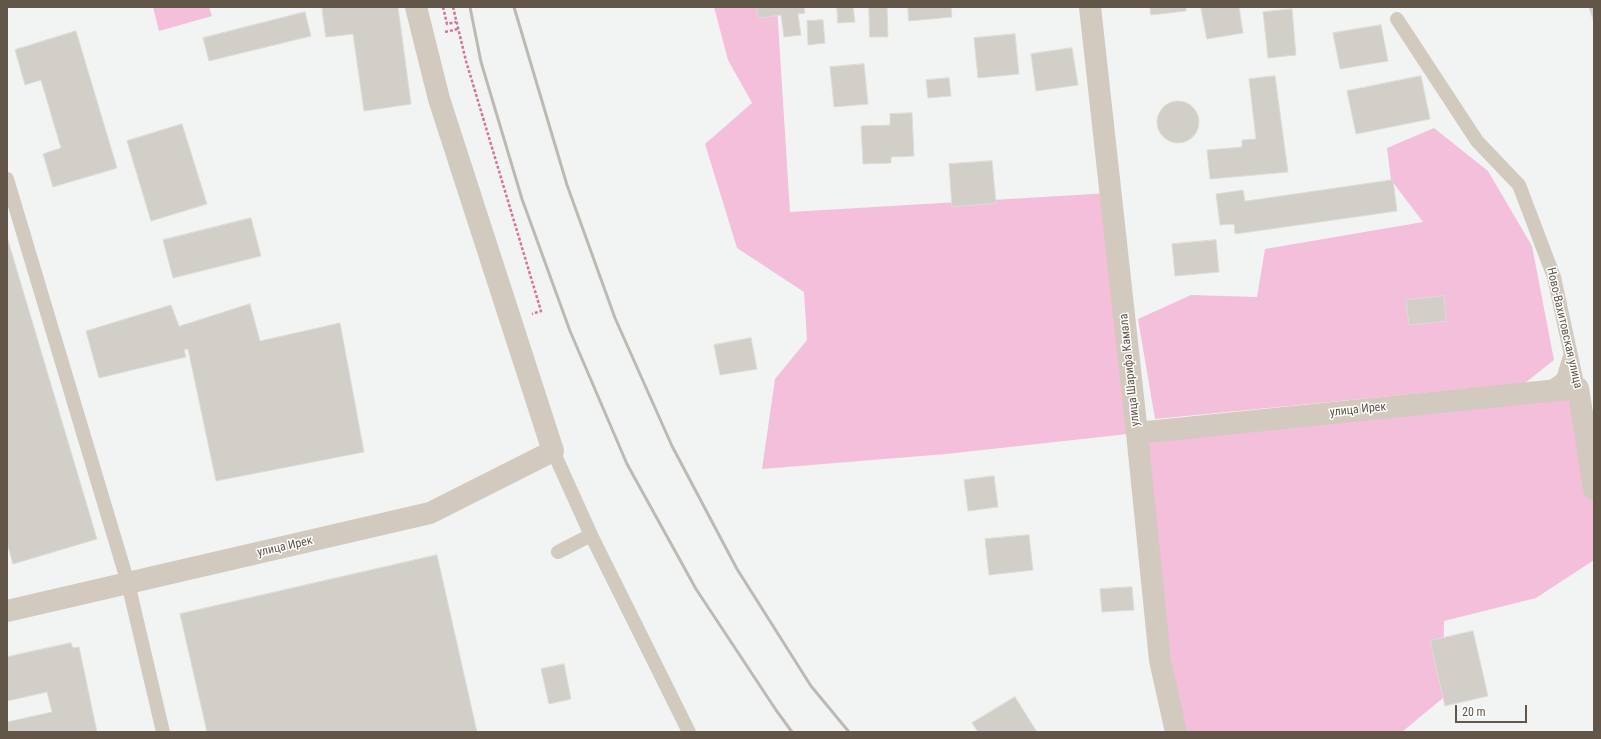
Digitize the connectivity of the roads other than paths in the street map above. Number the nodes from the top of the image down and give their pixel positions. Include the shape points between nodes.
1 (416, 7) edge
2 (1090, 7) edge
3 (1397, 18) dead end
4 (7, 179) edge
5 (1571, 354) junction
6 (1578, 388) junction
7 (1546, 391) junction
8 (1137, 433) junction
9 (553, 451) junction
10 (1594, 489) edge
11 (591, 535) junction
12 (558, 552) dead end
13 (128, 583) junction
14 (7, 611) edge
15 (163, 732) edge
16 (690, 732) edge
17 (1176, 732) edge

1 - 9 street via 438,99
2 - 8 street, улица Шарифа Камала
3 - 5 lane, Ново-Вахитовская улица via 1477,141 1519,185 1554,277
4 - 13 lane
5 - 6 lane, Ново-Вахитовская улица
5 - 7 lane via 1563,379
6 - 7 street, улица Ирек
6 - 10 street, Ново-Вахитовская улица
7 - 8 street, улица Ирек
8 - 17 street, улица Шарифа Камала via 1160,660
9 - 11 lane
9 - 13 street, улица Ирек via 430,513
11 - 12 lane
11 - 16 lane
13 - 14 street, улица Ирек
13 - 15 lane

